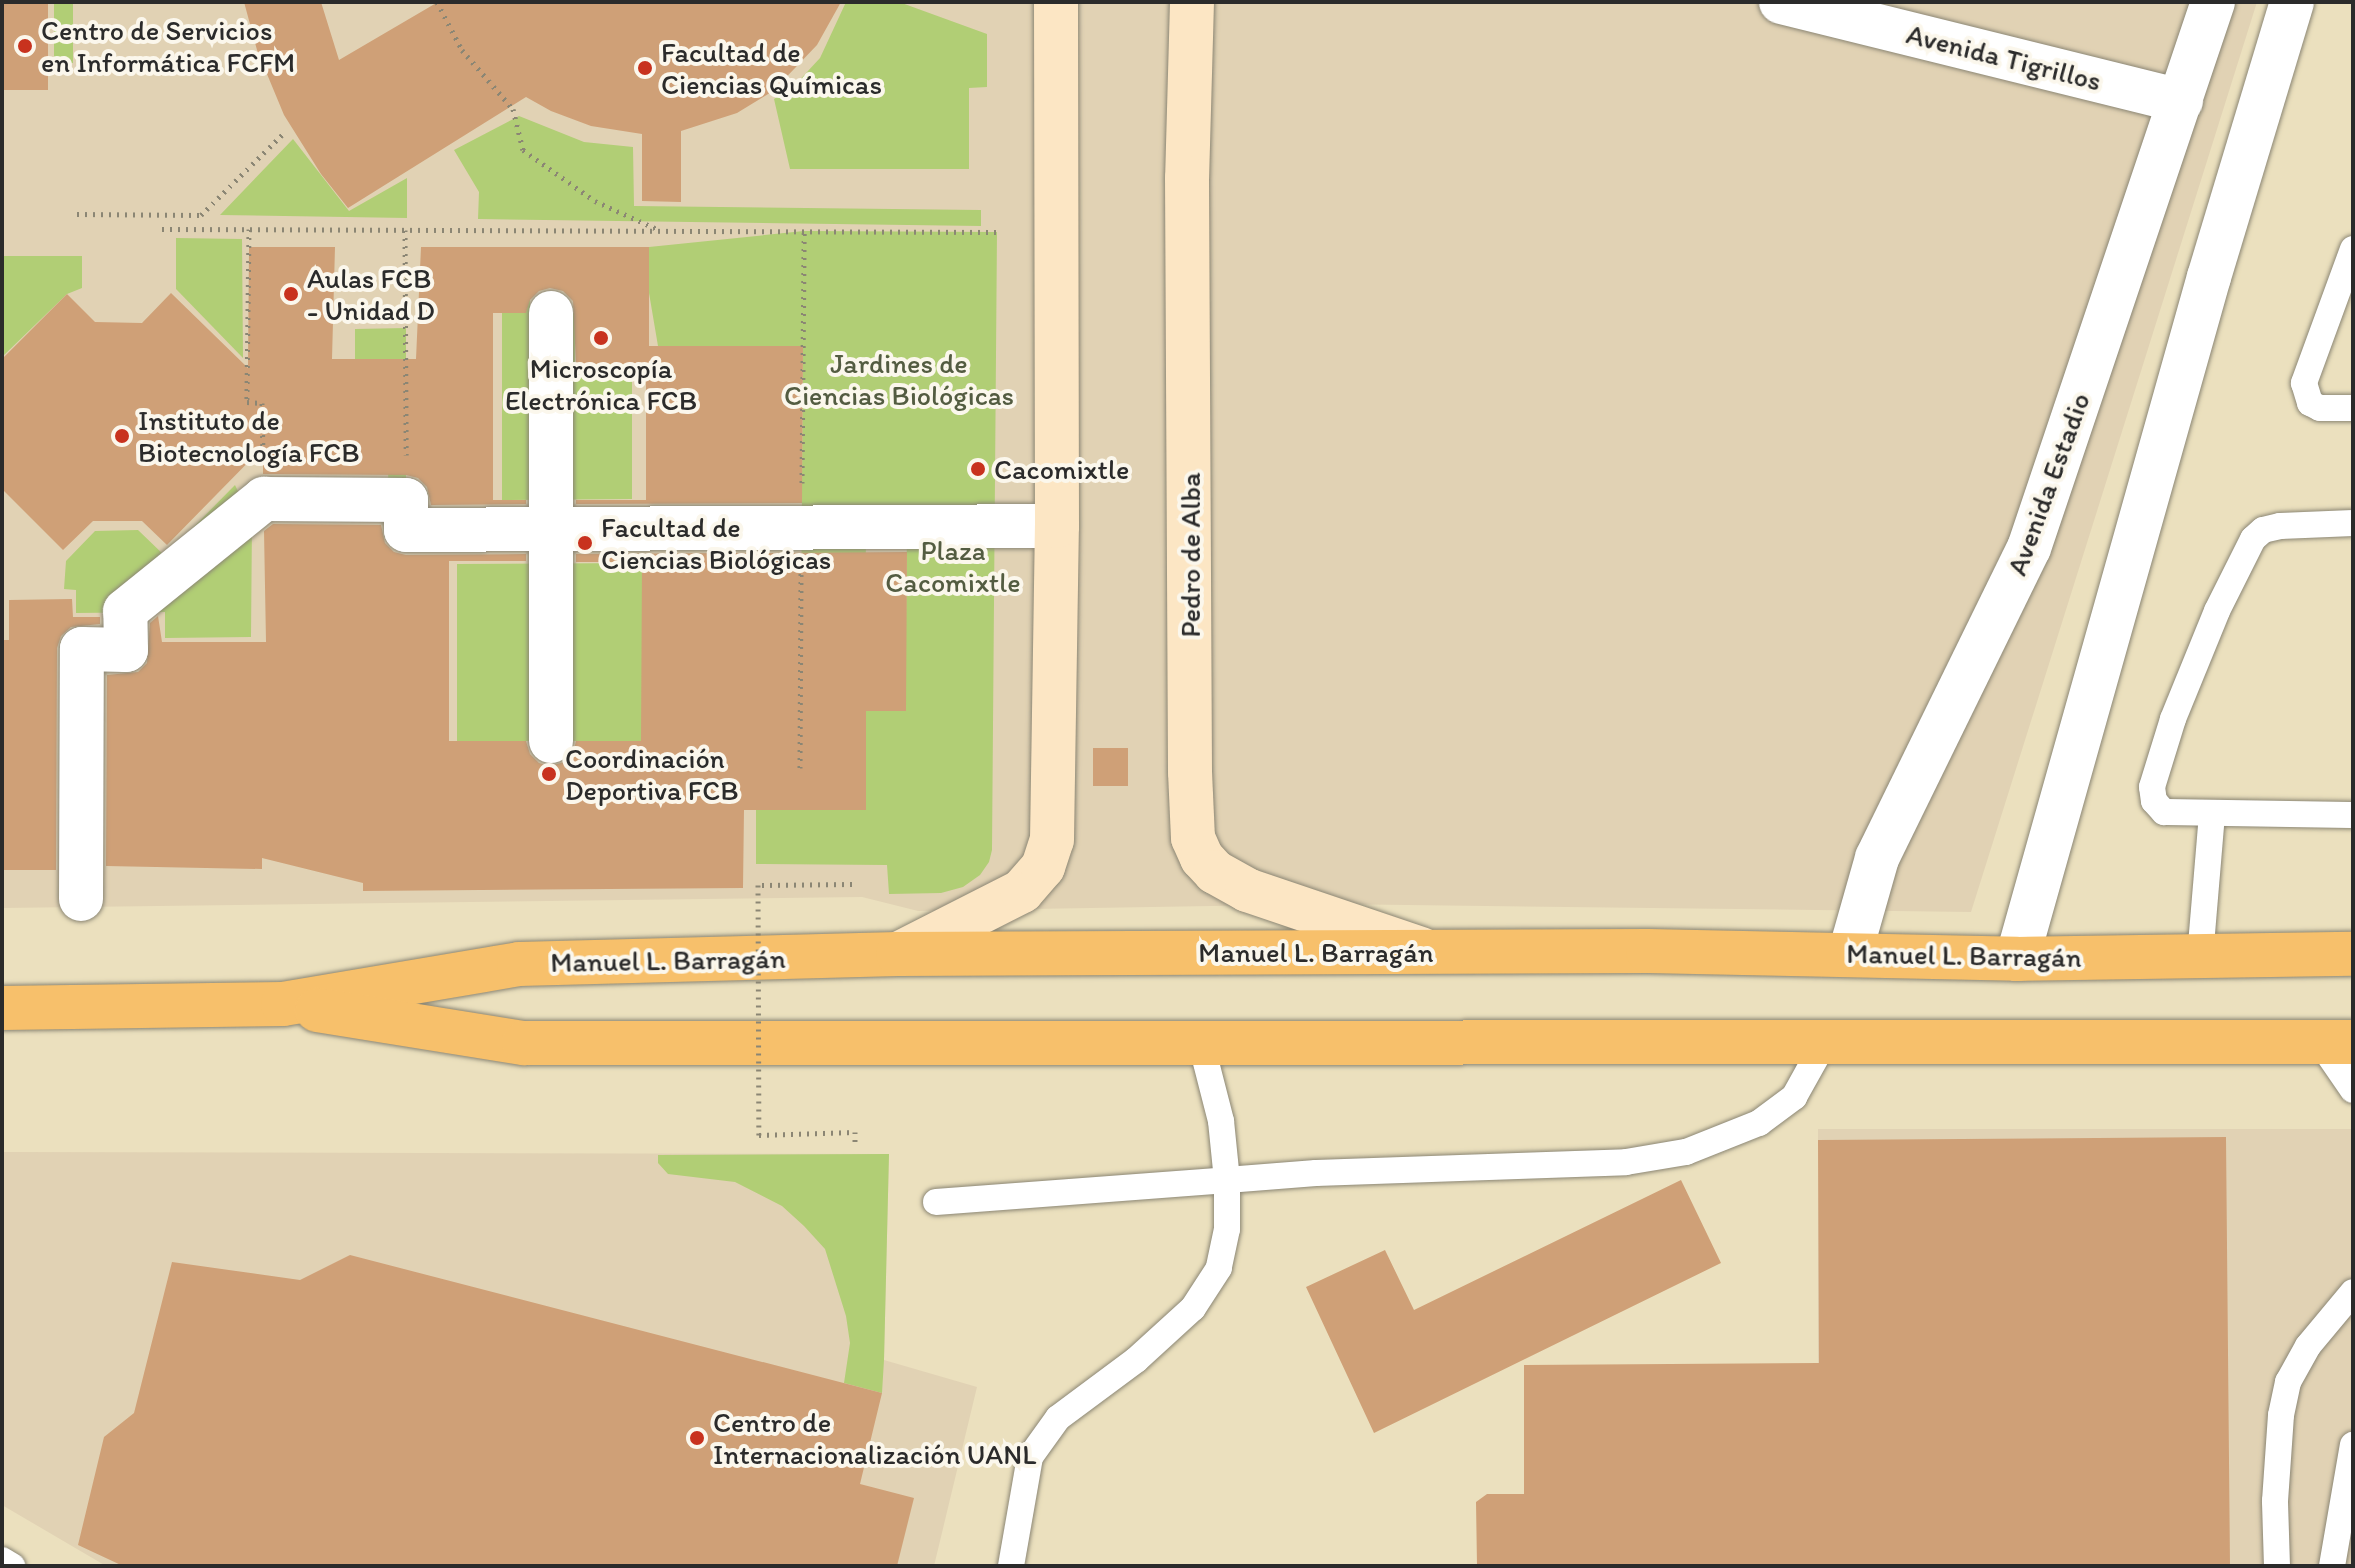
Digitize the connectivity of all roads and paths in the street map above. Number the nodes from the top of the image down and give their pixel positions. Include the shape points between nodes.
1 (437, 2) edge
2 (1056, 2) edge
3 (1192, 2) edge
4 (1781, 2) edge
5 (2213, 2) edge
6 (2292, 2) edge
7 (2181, 101) junction
8 (284, 133) dead end
9 (77, 214) dead end
10 (162, 229) dead end
11 (249, 229) junction
12 (405, 230) junction
13 (662, 231) junction
14 (997, 232) dead end
15 (2353, 249) edge
16 (551, 313) dead end
17 (2353, 408) edge
18 (264, 499) junction
19 (406, 500) junction
20 (2353, 523) edge
21 (1057, 526) junction
22 (551, 529) junction
23 (551, 741) dead end
24 (2212, 813) junction
25 (2353, 815) edge
26 (852, 884) dead end
27 (81, 899) dead end
28 (1429, 951) junction
29 (1850, 953) junction
30 (898, 954) junction
31 (2353, 954) edge
32 (2200, 957) junction
33 (2017, 959) junction
34 (283, 1004) junction
35 (2, 1008) edge
36 (2336, 1042) edge
37 (1201, 1043) junction
38 (1824, 1043) junction
39 (2353, 1090) edge
40 (855, 1142) dead end
41 (1227, 1180) junction
42 (936, 1202) dead end
43 (2353, 1292) edge
44 (2353, 1445) edge
45 (2, 1560) edge
46 (12, 1566) edge
47 (1011, 1566) edge
48 (2277, 1566) edge
49 (2332, 1566) edge

1 - 13 path via 462,50 513,109 523,150 595,201
2 - 21 street
3 - 28 street, Pedro de Alba via 1187,178 1193,838 1215,872 1247,890
4 - 7 street, Avenida Tigrillos
5 - 7 street, Avenida Estadio
6 - 33 street
7 - 29 street, Avenida Estadio via 2029,548 1877,858
8 - 9 path via 201,215
10 - 11 path
11 - 12 path
11 - 18 path via 247,402 262,403
12 - 13 path
12 - 19 path
13 - 14 path
15 - 17 lane via 2304,383 2310,403
16 - 22 street
18 - 19 street
18 - 27 street via 125,611 126,650 82,649
19 - 22 street via 406,530
20 - 24 lane via 2263,530 2243,555 2173,719 2152,787 2154,801 2164,812
21 - 22 street
21 - 30 street via 1054,824 1048,854 1022,891
22 - 23 street
24 - 25 lane
24 - 32 lane
26 - 40 path, bridge via 758,885 759,1135 855,1132
28 - 29 highway, Manuel L. Barragán
28 - 30 highway, Manuel L. Barragán
29 - 33 highway, Manuel L. Barragán
30 - 34 highway, Manuel L. Barragán via 519,964
31 - 32 highway, Manuel L. Barragán
32 - 33 highway, Manuel L. Barragán
34 - 35 highway, Manuel L. Barragán
34 - 37 highway, Manuel L. Barragán via 524,1043
36 - 38 highway, Manuel L. Barragán
36 - 39 lane
37 - 38 highway, Manuel L. Barragán
37 - 41 lane via 1221,1121
38 - 41 lane via 1794,1097 1759,1123 1686,1152 1626,1162
41 - 42 lane
41 - 47 lane via 1227,1229 1219,1268 1193,1308 1136,1360 1058,1418 1030,1457
43 - 48 lane via 2308,1346 2288,1382 2275,1501
44 - 49 lane
45 - 46 lane

